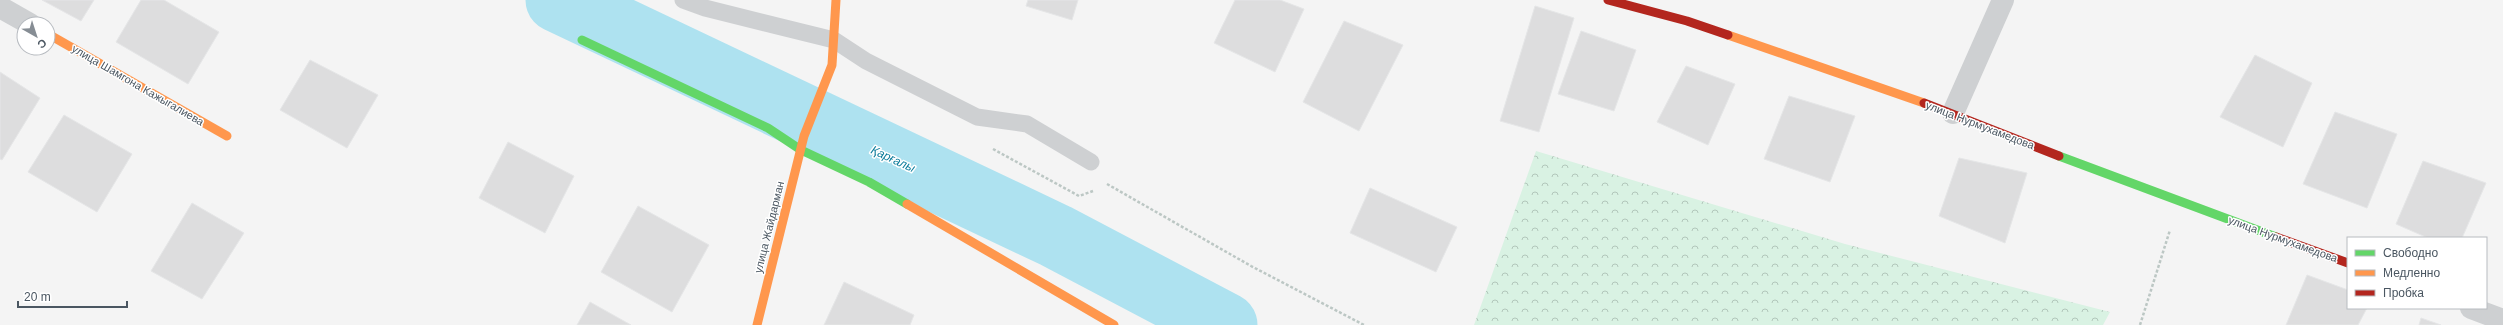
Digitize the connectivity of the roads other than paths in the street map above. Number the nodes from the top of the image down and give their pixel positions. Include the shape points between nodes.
1 (683, 0) edge
2 (836, 0) edge
3 (1608, 0) edge
4 (2003, 0) edge
5 (0, 7) edge
6 (16, 16) edge
7 (56, 39) edge
8 (582, 40) dead end
9 (834, 40) junction
10 (1953, 113) junction
11 (227, 136) dead end
12 (801, 150) junction
13 (1091, 162) road end
14 (2347, 262) edge
15 (2474, 309) edge
16 (2503, 320) edge
17 (757, 325) edge
18 (1114, 325) edge

1 - 9 lane via 705,8
2 - 9 street
3 - 10 street, улица Нурмухамедова via 1687,21
4 - 10 street
5 - 6 street
7 - 11 street, улица Шамгона Кажыгалиева
8 - 12 street via 768,128
9 - 12 street, улица Жайдарман via 832,65
9 - 13 lane via 866,61 977,117 1027,124
10 - 14 street, улица Нурмухамедова via 2080,164
12 - 17 street, улица Жайдарман
12 - 18 street via 869,182
15 - 16 street

